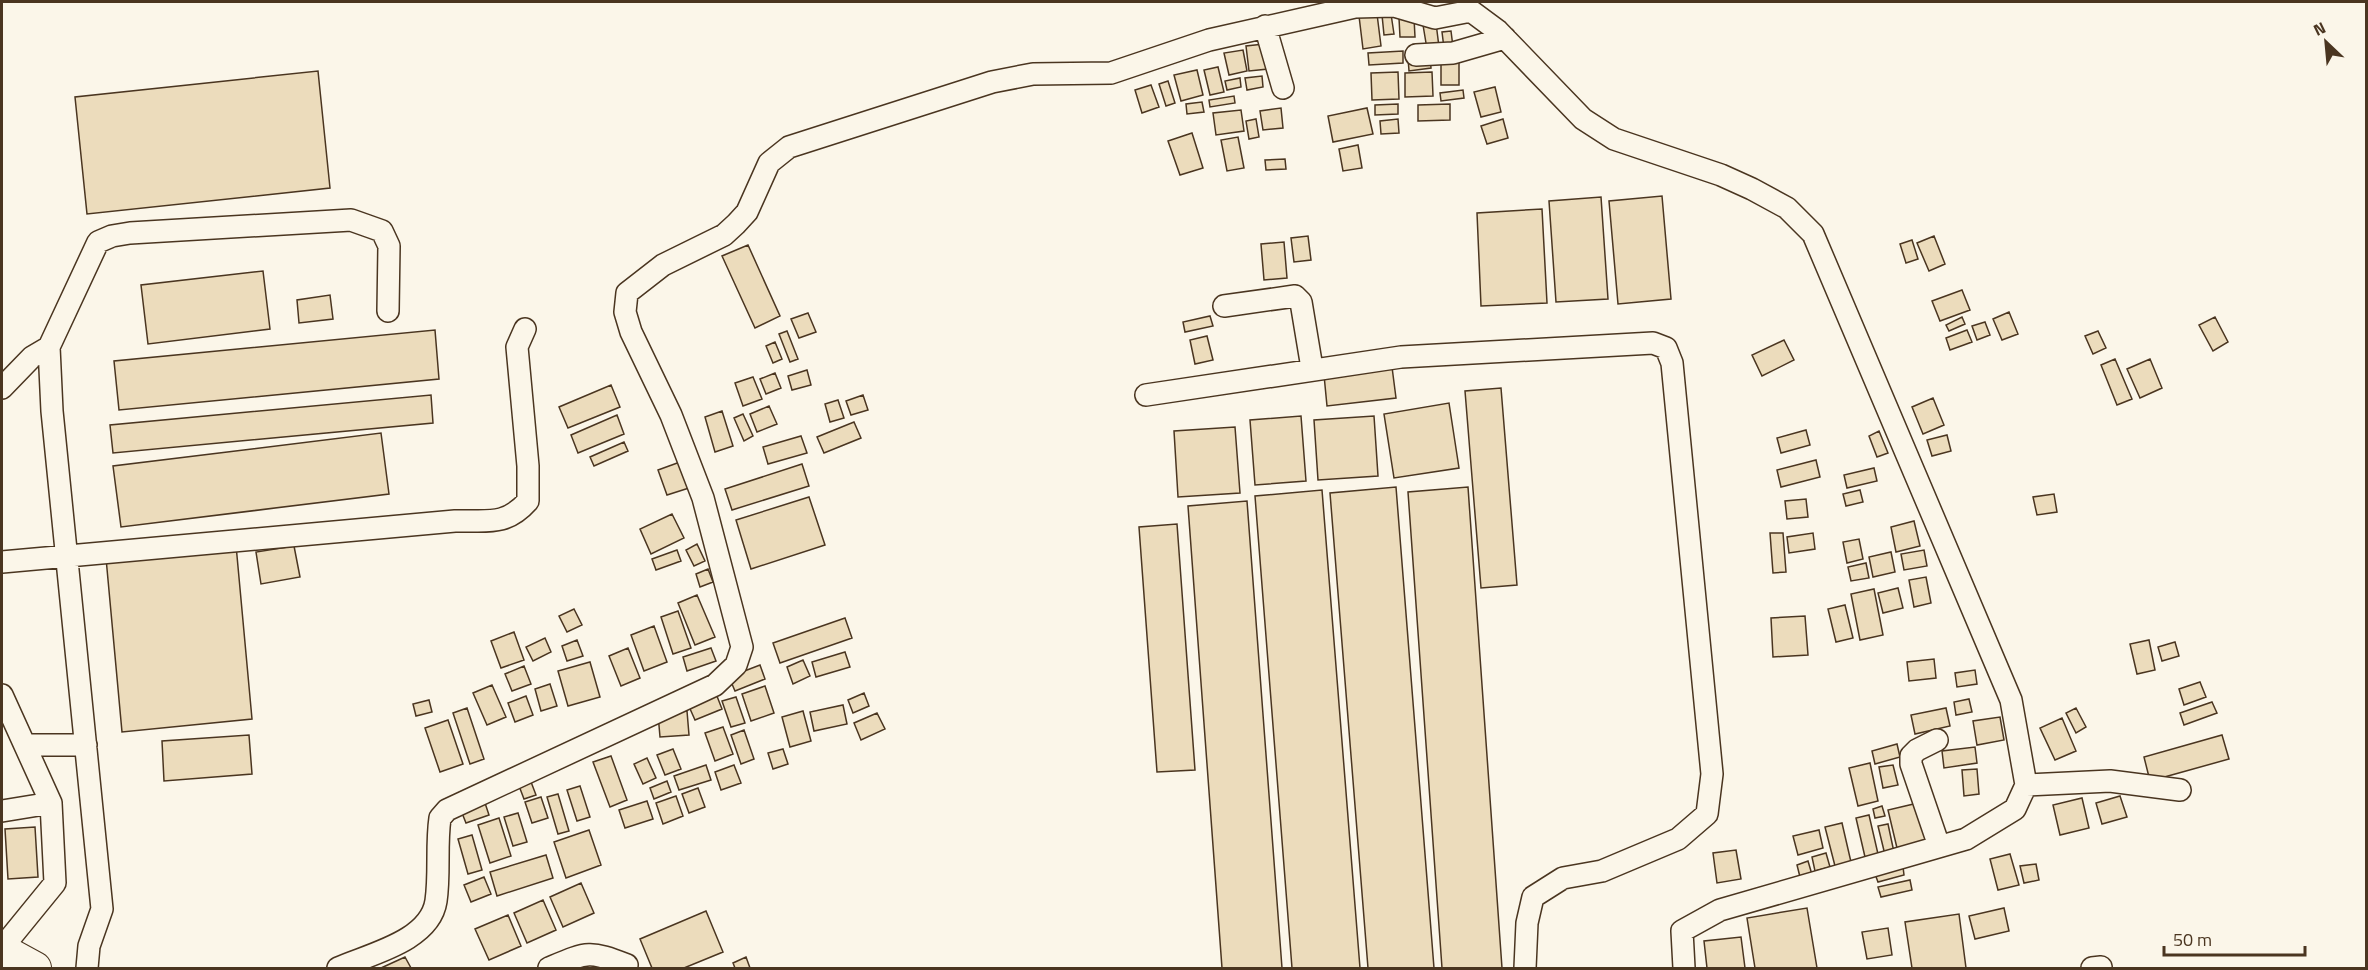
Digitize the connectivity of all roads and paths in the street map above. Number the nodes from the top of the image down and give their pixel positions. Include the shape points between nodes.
1 (1491, 2) edge
2 (1472, 11) junction
3 (1266, 26) junction
4 (1505, 38) junction
5 (1416, 55) dead end
6 (1283, 88) dead end
7 (1224, 306) dead end
8 (388, 311) dead end
9 (525, 329) dead end
10 (49, 347) junction
11 (1312, 368) junction
12 (2, 388) edge
13 (1146, 396) dead end
14 (68, 556) junction
15 (2, 562) edge
16 (2, 695) edge
17 (1937, 740) dead end
18 (26, 745) junction
19 (86, 745) junction
20 (2026, 785) junction
21 (2180, 790) dead end
22 (51, 802) junction
23 (2, 811) edge
24 (1939, 846) junction
25 (13, 959) edge
26 (627, 965) dead end
27 (87, 969) edge
28 (338, 969) edge
29 (549, 969) edge
30 (1525, 969) edge
31 (1684, 969) edge

1 - 2 street
2 - 3 street via 1435,18 1394,6 1355,7
2 - 4 street
3 - 6 street
3 - 28 street via 1209,40 1111,73 1033,74 992,82 789,147 769,164 747,212 724,235 663,265 627,293 625,312 631,332 686,453 717,545 742,647 736,665 715,685 447,810 440,818 436,903 429,922 412,937
4 - 5 street via 1453,54
4 - 20 street via 1583,119 1614,139 1752,189 1787,208 1813,234 2011,700
7 - 11 street via 1295,296 1301,302
8 - 10 street via 389,246 382,231 369,225 351,220 130,233 98,242
9 - 14 street via 517,347 528,501 515,515 501,520
10 - 12 street via 32,357
10 - 14 street
11 - 13 street
11 - 30 street via 1401,357 1653,343 1666,348 1672,363 1712,774 1707,814 1678,839 1602,871 1563,878 1533,897 1527,923
14 - 15 street
14 - 19 street
16 - 18 street
17 - 24 street via 1917,750 1911,756 1911,764
18 - 19 street
18 - 22 street
19 - 27 street via 102,909 89,946
20 - 21 street via 2110,781
20 - 24 street via 2016,809 1966,839
22 - 23 street
22 - 25 street via 55,883
24 - 31 street via 1720,910 1682,932
26 - 29 street via 588,953

